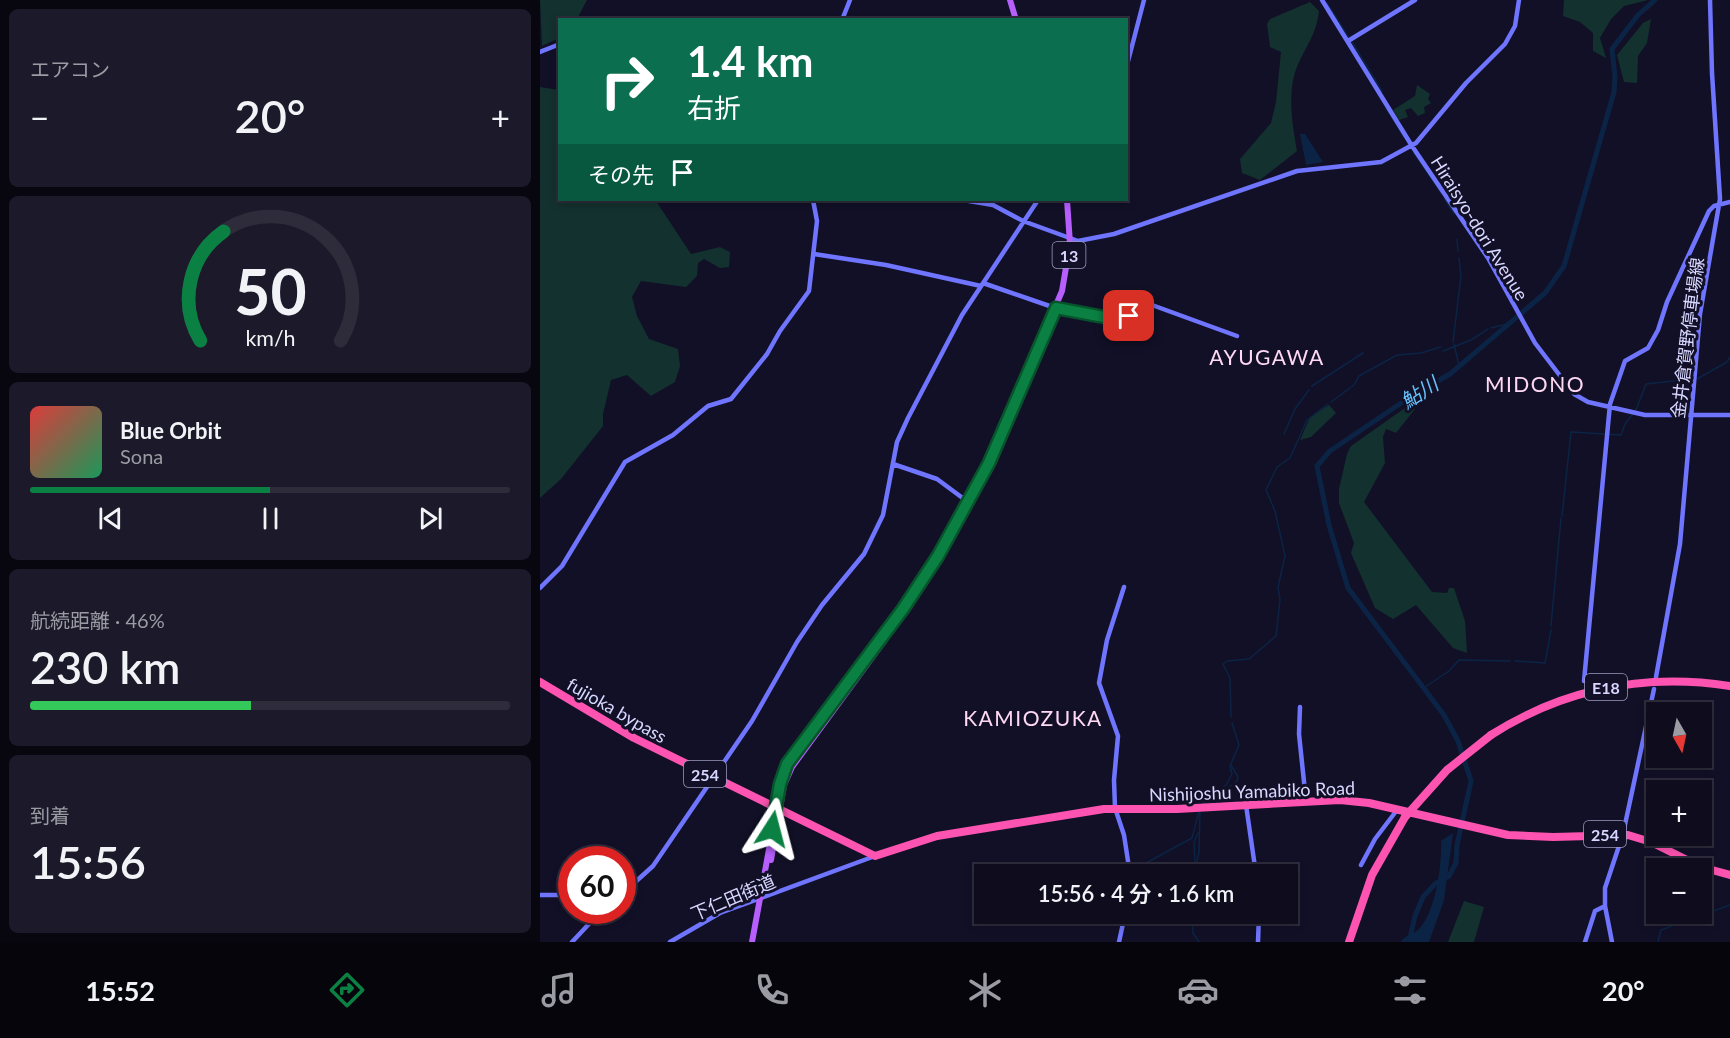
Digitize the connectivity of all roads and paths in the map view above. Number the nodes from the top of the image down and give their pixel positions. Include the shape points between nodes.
1 (850, 0) edge
2 (1010, 0) edge
3 (1144, 0) edge
4 (1323, 0) edge
5 (1415, 0) edge
6 (1519, 0) edge
7 (1710, 0) edge
8 (843, 18) edge
9 (1015, 18) edge
10 (1348, 41) junction
11 (558, 45) edge
12 (540, 52) edge
13 (1128, 61) edge
14 (1412, 146) junction
15 (813, 201) edge
16 (969, 201) edge
17 (1037, 201) edge
18 (1067, 201) edge
19 (1730, 202) edge
20 (1720, 204) junction
21 (1023, 221) junction
22 (1070, 239) junction
23 (814, 254) junction
24 (982, 285) junction
25 (1056, 308) junction
26 (1237, 336) dead end
27 (1609, 407) junction
28 (1692, 414) junction
29 (1730, 416) edge
30 (892, 464) junction
31 (968, 502) junction
32 (1124, 587) dead end
33 (540, 588) edge
34 (1656, 677) dead end
35 (1584, 681) dead end
36 (540, 682) edge
37 (1730, 686) edge
38 (1654, 690) dead end
39 (1730, 691) edge
40 (1300, 708) dead end
41 (1491, 737) junction
42 (712, 778) junction
43 (1306, 801) junction
44 (1246, 805) junction
45 (1115, 808) junction
46 (778, 809) junction
47 (1397, 810) junction
48 (1407, 818) junction
49 (1623, 834) junction
50 (875, 856) junction
51 (1128, 864) edge
52 (1255, 864) edge
53 (1361, 865) dead end
54 (1730, 875) edge
55 (636, 881) edge
56 (540, 895) edge
57 (558, 895) edge
58 (761, 897) junction
59 (1605, 906) junction
60 (589, 924) edge
61 (1123, 924) edge
62 (1259, 924) edge
63 (572, 942) edge
64 (670, 942) edge
65 (754, 942) edge
66 (1119, 942) edge
67 (1258, 942) edge
68 (1349, 942) edge
69 (1354, 942) edge
70 (1585, 942) edge
71 (1612, 942) edge

1 - 8 street
2 - 9 main road
3 - 13 street
4 - 10 street, Hiraisyo-dori Avenue
5 - 10 street
6 - 14 street via 1509,39
7 - 20 street, 金井倉賀野停車場線
10 - 14 street, Hiraisyo-dori Avenue
11 - 12 street
14 - 22 street via 1381,162 1303,169 1114,234
14 - 27 street, Hiraisyo-dori Avenue via 1488,258 1548,363 1574,394
15 - 23 street via 817,221
16 - 21 street via 993,205
17 - 21 street
18 - 22 main road, 13
19 - 20 street
20 - 27 street via 1709,211 1648,348 1625,361
20 - 28 street, 金井倉賀野停車場線 via 1700,314
21 - 22 street
21 - 24 street
22 - 25 main road, 13 via 1067,270
23 - 24 street
23 - 33 street via 806,297 734,397 708,406 673,435 627,460 562,566
24 - 25 street
24 - 30 street via 908,418
25 - 26 street via 1124,320 1142,301
25 - 31 main road, 13 via 995,450
27 - 28 street, Hiraisyo-dori Avenue via 1644,415
27 - 35 street
28 - 29 street, Hiraisyo-dori Avenue
28 - 34 street, 金井倉賀野停車場線 via 1680,544
30 - 31 street via 937,479
30 - 42 street via 883,515 864,554 822,605 752,721
31 - 46 main road, 13 via 922,581 790,760 781,778
32 - 45 street via 1099,678 1100,691 1119,736 1113,785
36 - 42 highway, fujioka bypass / 254 via 607,723
37 - 41 highway, E18 via 1664,681 1611,686 1547,705
38 - 49 street
39 - 41 highway, E18 via 1664,686 1610,691 1549,709
40 - 43 street
41 - 48 highway, E18, bridge
42 - 46 highway, fujioka bypass / 254
42 - 55 street via 653,866
43 - 44 highway, Nishijoshu Yamabiko Road / 254
43 - 47 highway, Nishijoshu Yamabiko Road / 254 via 1354,801
44 - 45 highway, Nishijoshu Yamabiko Road / 254
44 - 52 street
45 - 50 highway, Nishijoshu Yamabiko Road / 254 via 937,836
45 - 51 street
46 - 50 highway, fujioka bypass / 254
46 - 58 main road, 13
47 - 49 highway, Nishijoshu Yamabiko Road / 254 via 1522,837
47 - 53 street
48 - 68 highway, E18 via 1371,875
48 - 69 highway, E18 via 1376,877
49 - 54 highway, Nishijoshu Yamabiko Road / 254 via 1642,838 1701,867
49 - 59 street via 1607,879
50 - 58 street, 下仁田街道
56 - 57 street
58 - 64 street, 下仁田街道 via 711,916
58 - 65 main road, 13
59 - 70 street via 1595,911
59 - 71 street
60 - 63 street
61 - 66 street
62 - 67 street

